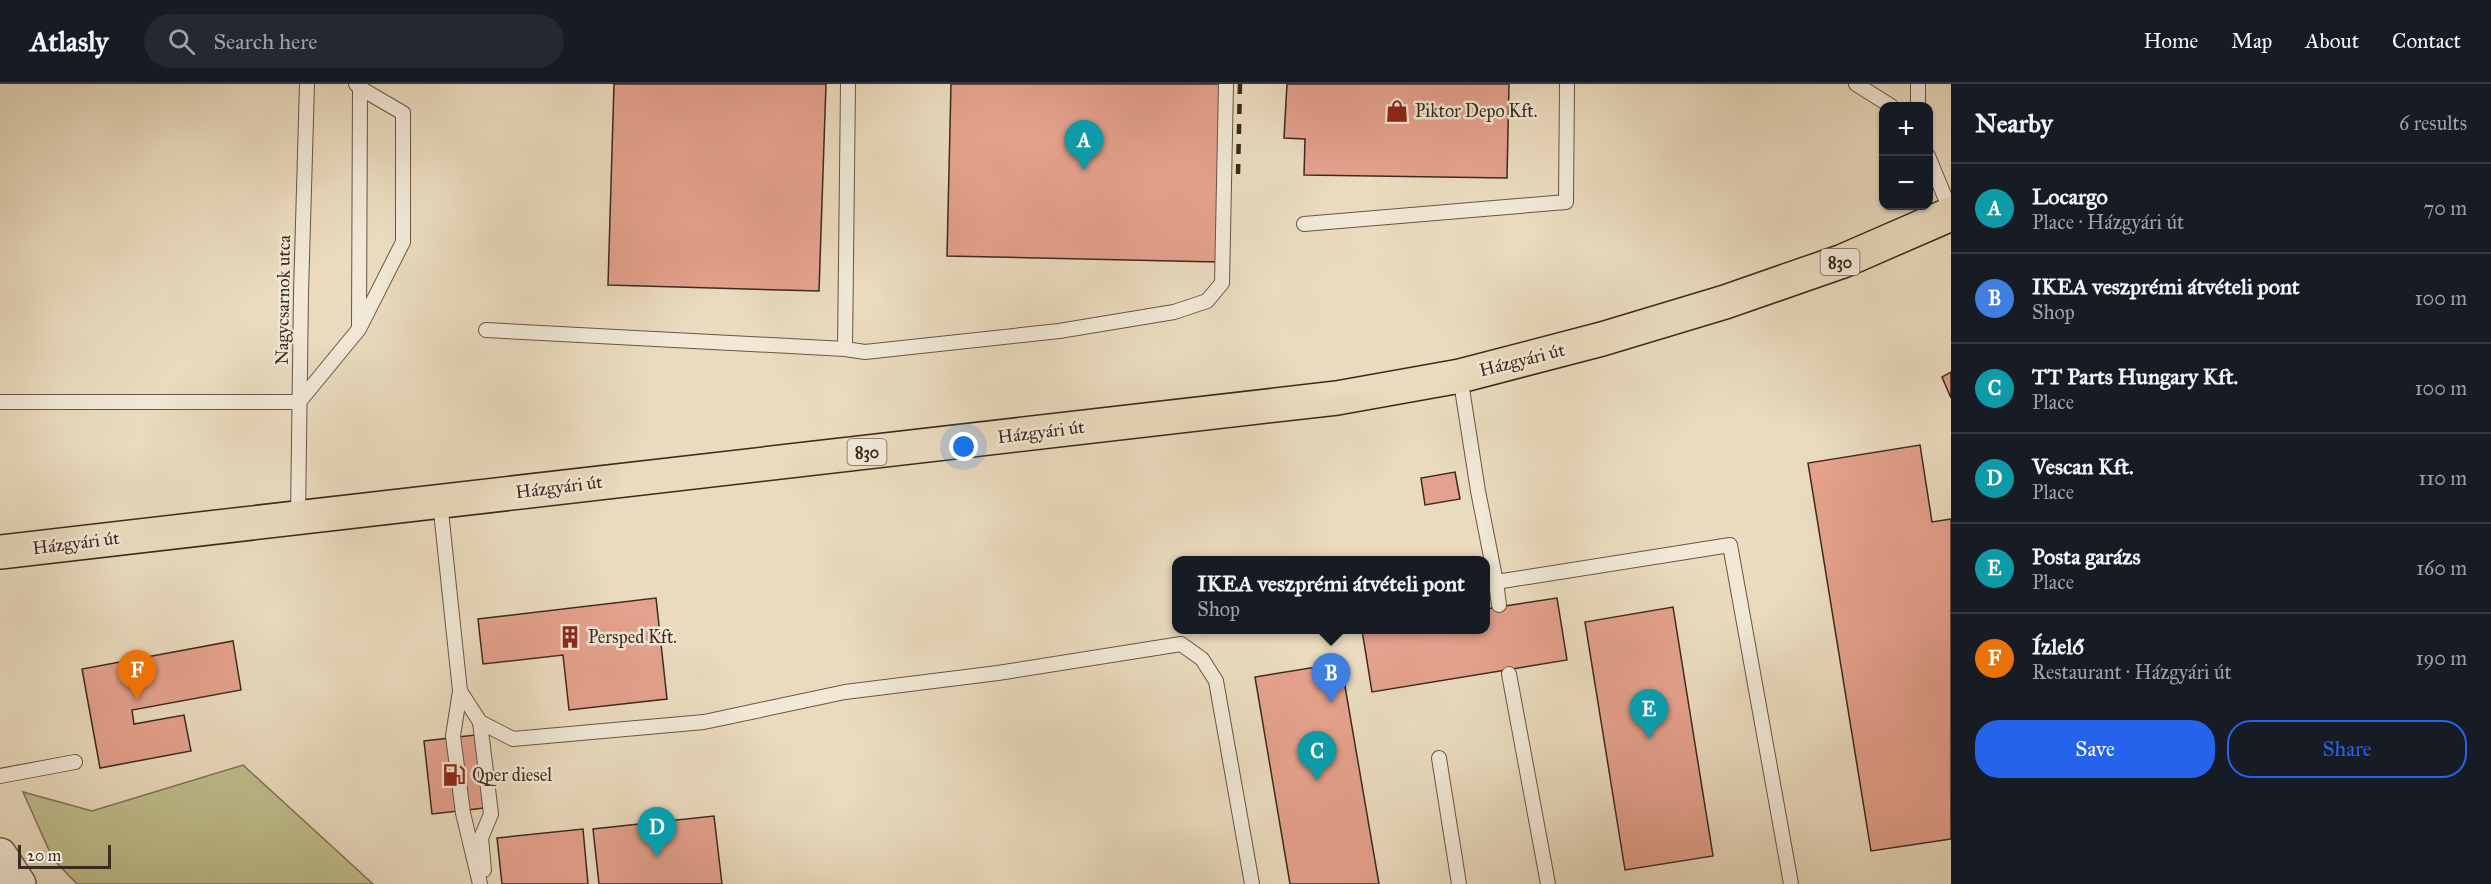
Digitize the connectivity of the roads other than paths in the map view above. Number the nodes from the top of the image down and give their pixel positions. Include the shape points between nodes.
1 (307, 84) edge
2 (848, 84) edge
3 (1226, 84) edge
4 (1567, 84) edge
5 (1856, 84) edge
6 (1918, 84) edge
7 (358, 86) edge
8 (1885, 102) edge
9 (1918, 102) edge
10 (1933, 166) edge
11 (1951, 213) edge
12 (1304, 224) dead end
13 (359, 329) junction
14 (486, 330) dead end
15 (845, 349) junction
16 (1460, 376) junction
17 (0, 402) edge
18 (299, 402) junction
19 (440, 501) junction
20 (298, 518) junction
21 (0, 552) edge
22 (1496, 582) junction
23 (1498, 605) dead end
24 (1509, 674) dead end
25 (460, 691) junction
26 (480, 722) junction
27 (1439, 758) dead end
28 (75, 762) dead end
29 (0, 776) edge
30 (0, 855) edge
31 (20, 884) edge
32 (480, 884) edge
33 (486, 884) edge
34 (1252, 884) edge
35 (1459, 884) edge
36 (1548, 884) edge
37 (1791, 884) edge

1 - 18 lane, Nagycsarnok utca
2 - 15 lane
3 - 15 lane via 1222,283 1207,301 1174,312 1059,331 865,352
4 - 12 lane via 1566,202
5 - 8 lane
6 - 9 lane
7 - 13 lane
7 - 13 lane via 403,113 403,242
10 - 11 lane
11 - 16 main road, Házgyári út / 830 via 1843,261 1725,302
13 - 18 lane
14 - 15 lane
16 - 19 main road, Házgyári út / 830 via 1337,398
16 - 22 lane
17 - 18 lane
18 - 20 lane, Nagycsarnok utca
19 - 20 main road, Házgyári út / 830
19 - 25 lane
20 - 21 main road, Házgyári út / 830
22 - 23 lane
22 - 37 lane via 1730,545
24 - 36 lane
25 - 26 lane
25 - 32 lane via 453,736 463,813
26 - 33 lane via 491,814 481,838
26 - 34 lane via 513,740 704,722 845,692 1180,644 1202,659 1216,681
27 - 35 lane
28 - 29 lane
30 - 31 street

